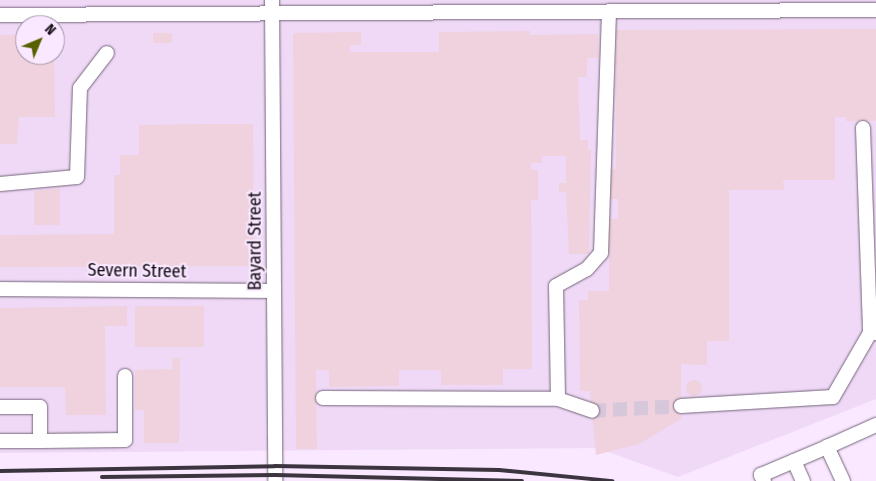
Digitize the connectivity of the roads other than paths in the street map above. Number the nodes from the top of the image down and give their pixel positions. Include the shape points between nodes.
1 (352, 6) edge
2 (272, 7) edge
3 (876, 10) edge
4 (609, 11) junction
5 (0, 15) edge
6 (107, 53) dead end
7 (863, 128) dead end
8 (0, 184) edge
9 (0, 289) edge
10 (274, 291) junction
11 (873, 333) edge
12 (125, 376) dead end
13 (323, 398) dead end
14 (558, 399) junction
15 (681, 406) tunnel mouth
16 (0, 407) edge
17 (592, 411) tunnel mouth
18 (876, 425) edge
19 (0, 441) edge
20 (40, 441) junction
21 (827, 447) junction
22 (794, 461) junction
23 (276, 481) edge
24 (764, 481) edge
25 (803, 481) edge
26 (843, 481) edge

1 - 2 street
1 - 4 street
2 - 5 street
2 - 10 street, Bayard Street
3 - 4 street
4 - 14 street via 601,254 587,269 556,286
6 - 8 street via 80,88 77,177
7 - 11 street
9 - 10 street, Severn Street
10 - 23 street, Bayard Street
11 - 15 street via 833,396
12 - 20 street via 125,440
13 - 14 street
14 - 17 street
16 - 20 street via 40,407
18 - 21 street
19 - 20 street
21 - 22 street
21 - 26 street
22 - 24 street via 761,475
22 - 25 street

